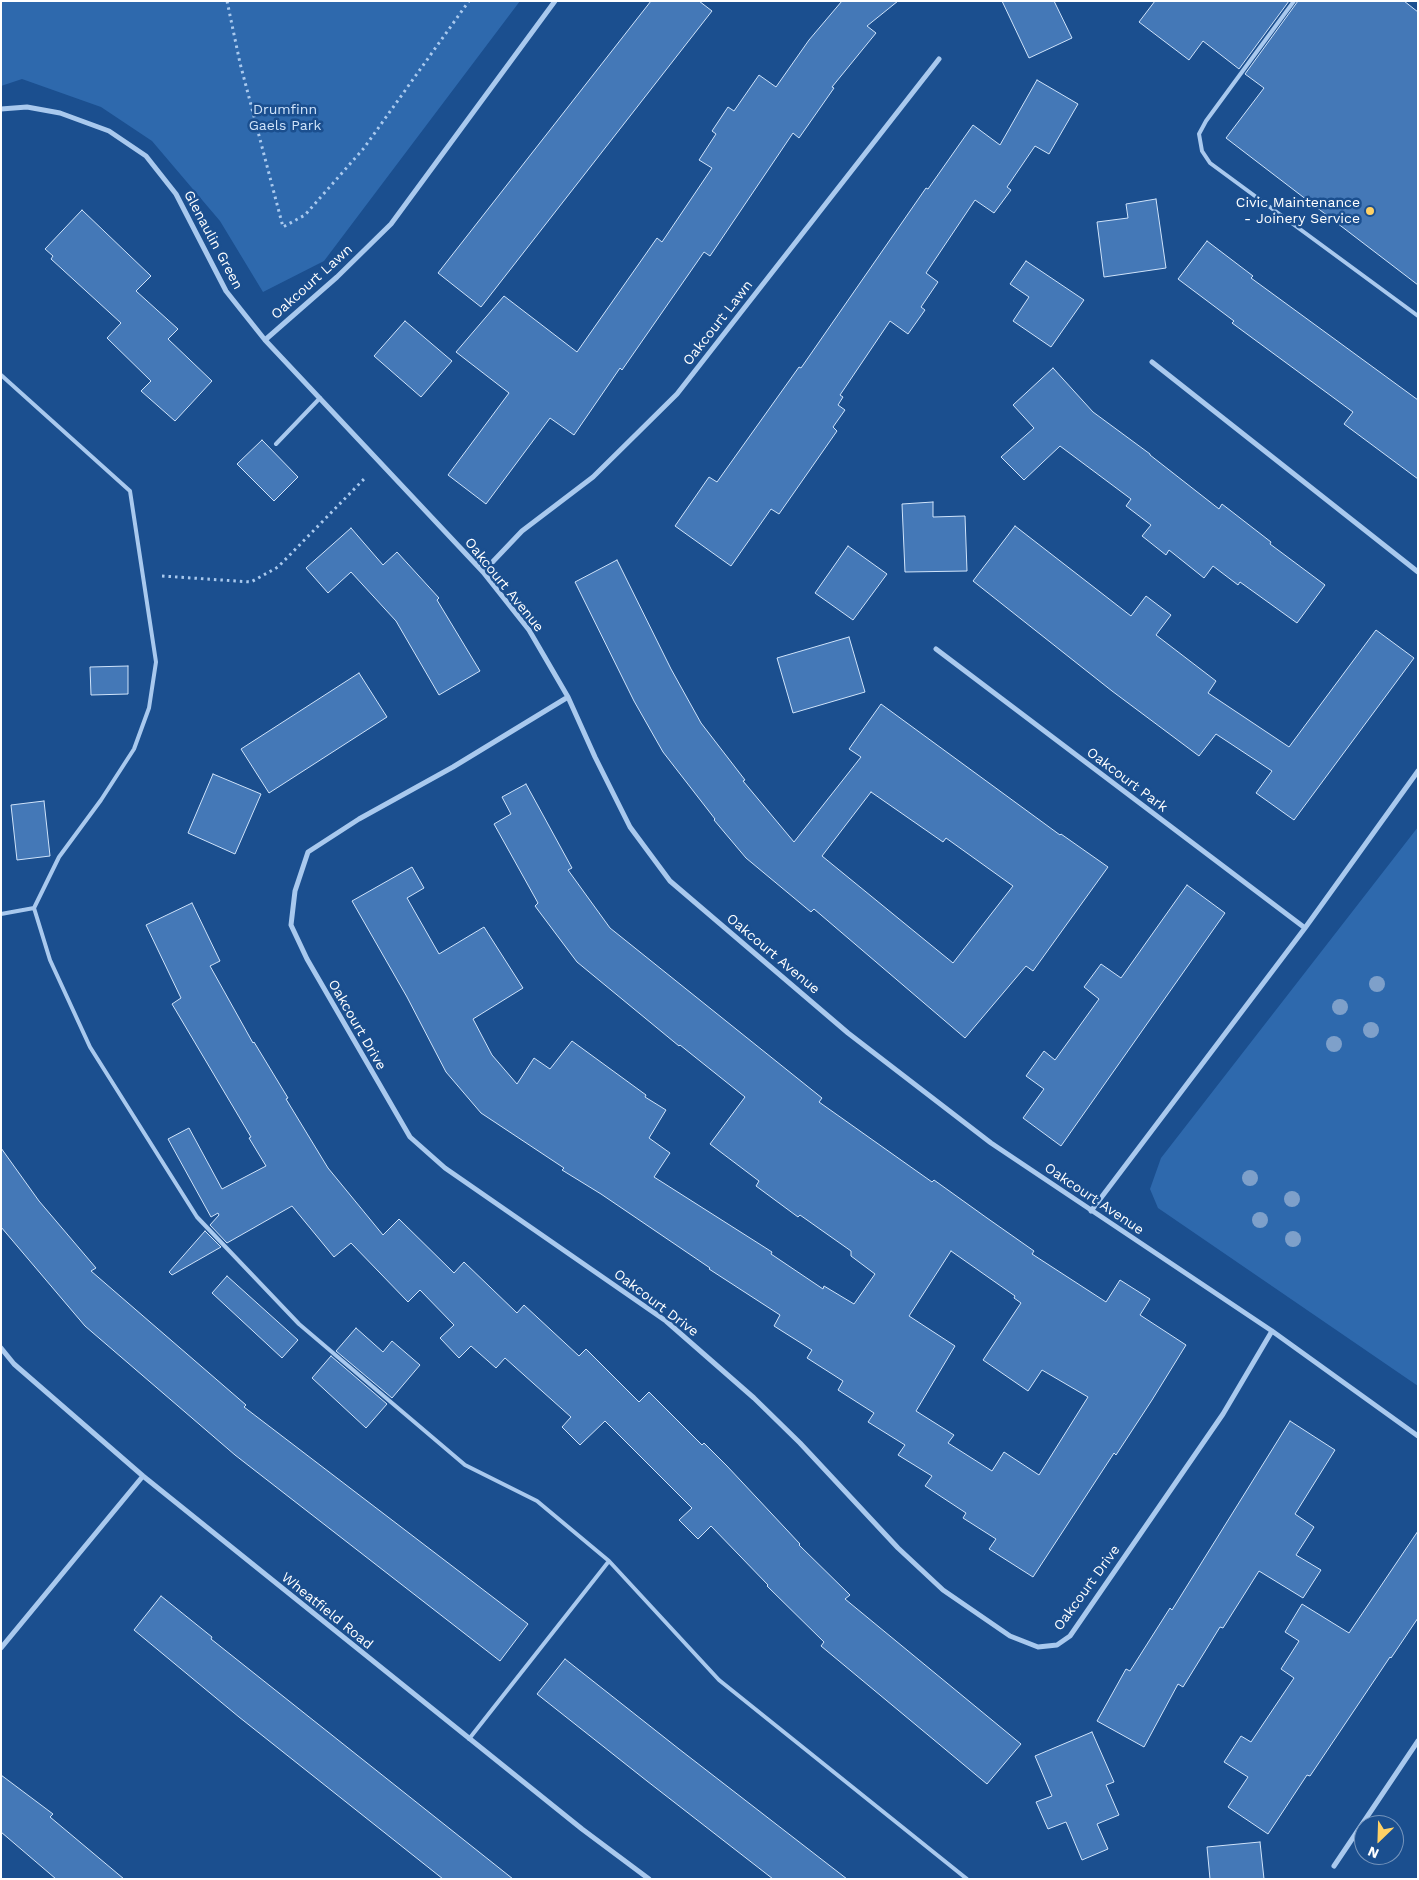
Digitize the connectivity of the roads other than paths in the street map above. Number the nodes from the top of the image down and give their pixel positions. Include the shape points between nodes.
1 (555, 1) edge
2 (1294, 1) edge
3 (939, 59) dead end
4 (1, 109) edge
5 (1418, 316) edge
6 (265, 340) junction
7 (1152, 362) dead end
8 (1, 375) edge
9 (320, 398) junction
10 (276, 444) dead end
11 (483, 572) junction
12 (1418, 572) edge
13 (936, 649) dead end
14 (568, 697) junction
15 (1418, 771) edge
16 (34, 908) junction
17 (1, 914) edge
18 (1304, 928) junction
19 (1091, 1211) junction
20 (1272, 1331) junction
21 (1, 1348) edge
22 (1418, 1436) edge
23 (143, 1476) junction
24 (609, 1561) junction
25 (1, 1648) edge
26 (469, 1739) junction
27 (1418, 1741) edge
28 (1334, 1866) dead end
29 (649, 1879) edge
30 (967, 1879) edge

1 - 6 street, Oakcourt Lawn via 391,224
2 - 5 lane via 1206,121 1199,134 1202,151 1210,163
3 - 11 street, Oakcourt Lawn via 677,394 594,477 522,531
4 - 6 street, Glenaulin Green via 27,107 60,112 109,131 146,156 176,194 226,291
6 - 9 street, Oakcourt Avenue
7 - 12 street
8 - 16 lane via 130,490 156,662 149,708 134,749 59,857
9 - 10 lane
9 - 11 street, Oakcourt Avenue
11 - 14 street, Oakcourt Avenue via 529,630
13 - 18 street, Oakcourt Park
14 - 19 street, Oakcourt Avenue via 630,827 670,881 848,1033 991,1143
14 - 20 street, Oakcourt Drive via 308,852 295,891 292,925 307,960 410,1137 445,1168 666,1321 754,1398 898,1548 943,1590 1010,1636 1038,1647 1057,1645 1070,1636 1222,1414
15 - 18 street
16 - 17 lane
16 - 24 lane via 50,960 90,1047 197,1216 299,1324 465,1465 537,1500
18 - 19 street
19 - 20 street, Oakcourt Avenue
20 - 22 street, Oakcourt Avenue
21 - 23 street, Wheatfield Road via 14,1364
23 - 25 street
23 - 26 street, Wheatfield Road
24 - 26 lane
24 - 30 lane via 719,1680
26 - 29 street, Wheatfield Road
27 - 28 street

